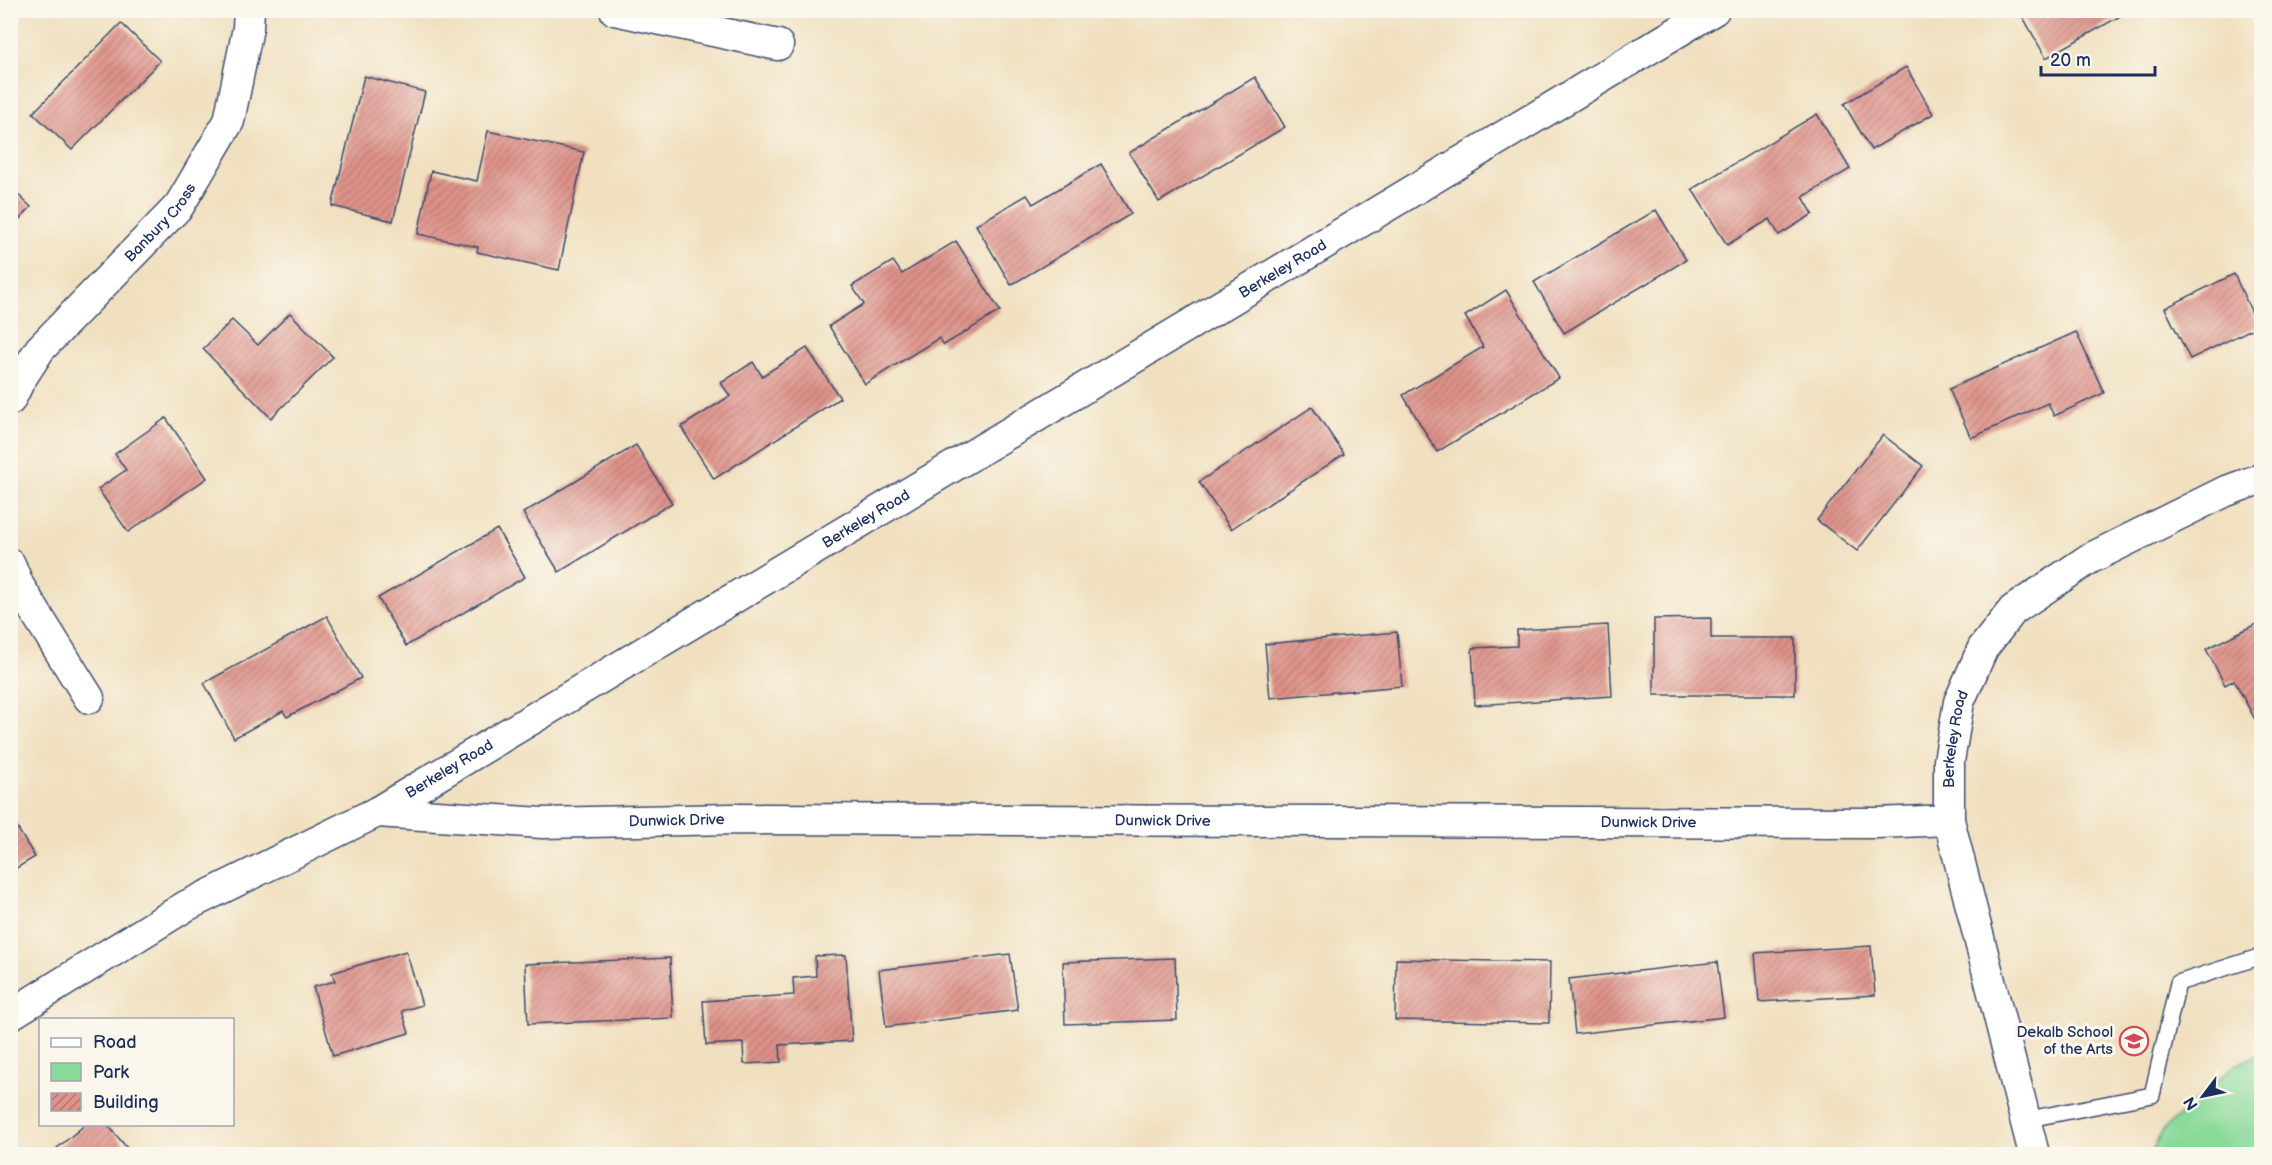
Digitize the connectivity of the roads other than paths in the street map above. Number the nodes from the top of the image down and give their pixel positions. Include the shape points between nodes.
1 (249, 10) edge
2 (615, 10) edge
3 (1714, 10) edge
4 (778, 45) dead end
5 (10, 400) edge
6 (2262, 478) edge
7 (10, 564) edge
8 (89, 698) dead end
9 (376, 812) junction
10 (1949, 820) junction
11 (2262, 956) edge
12 (10, 1015) edge
13 (2024, 1120) junction
14 (2034, 1155) edge

1 - 5 street, Banbury Cross via 229,121 179,206 40,349
2 - 4 street
3 - 9 street, Berkeley Road
6 - 10 street, Berkeley Road via 2224,492 2089,559 2013,610 1983,648 1959,702 1949,761
7 - 8 street
9 - 10 street, Dunwick Drive via 542,823 732,819 1876,823
9 - 12 street, Berkeley Road via 186,906
10 - 13 street, Berkeley Road
11 - 13 lane via 2178,983 2152,1095
13 - 14 street, Berkeley Road

